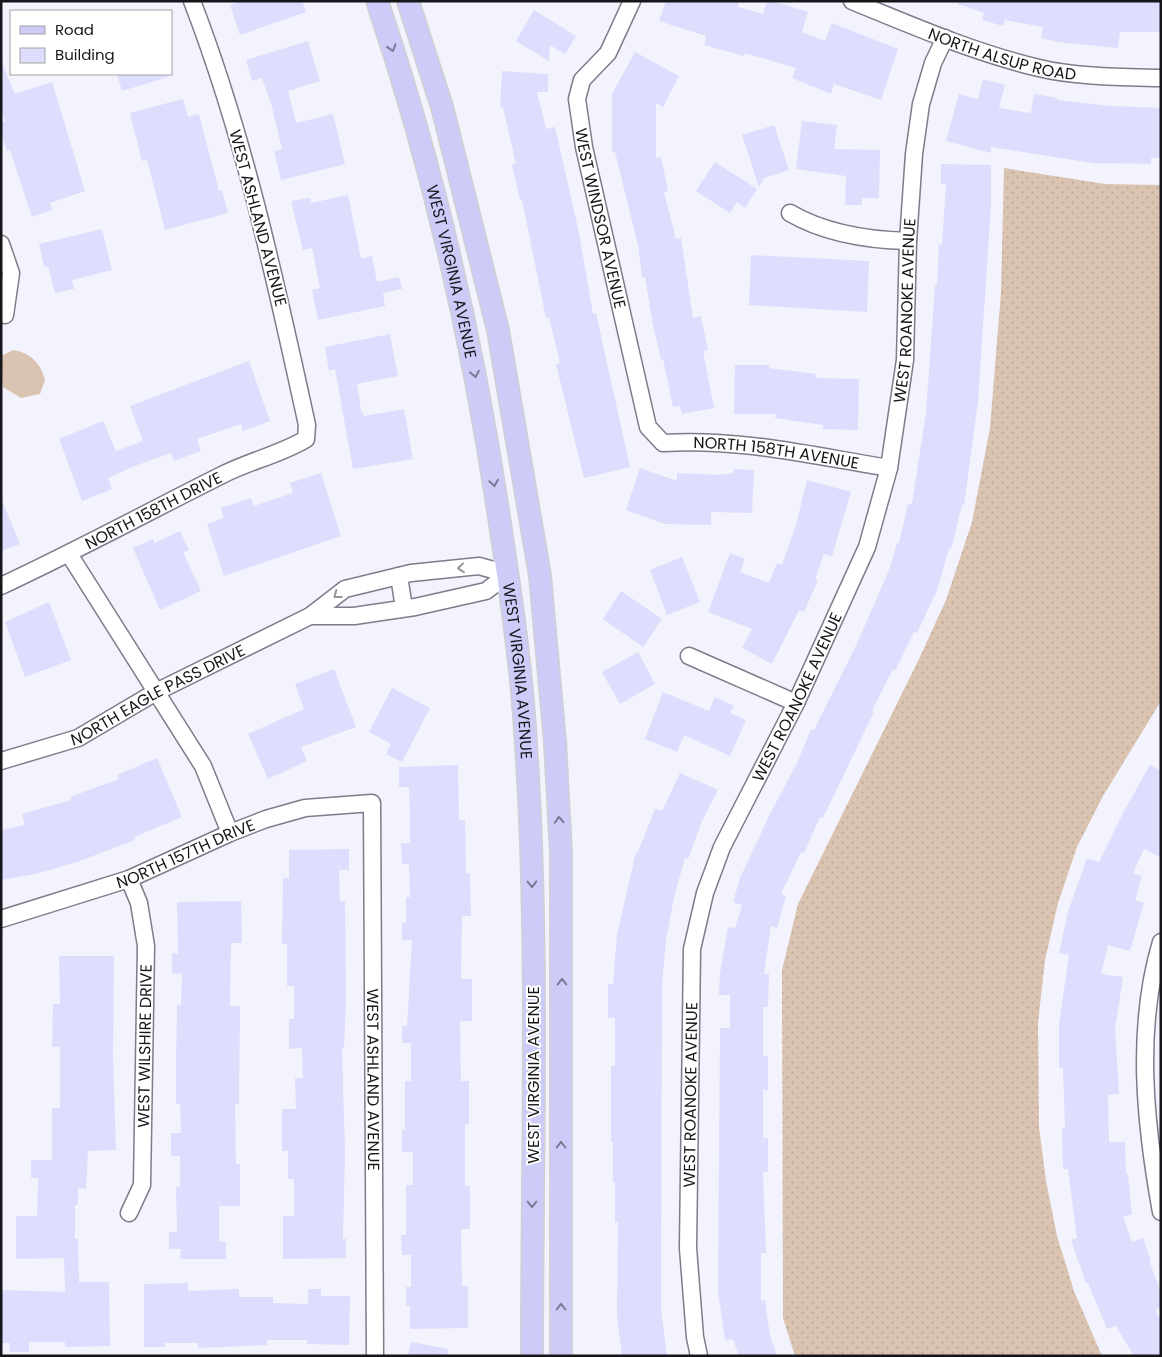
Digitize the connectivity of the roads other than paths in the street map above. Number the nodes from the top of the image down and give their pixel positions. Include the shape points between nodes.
1 (192, 1) edge
2 (377, 1) edge
3 (408, 1) edge
4 (632, 1) edge
5 (852, 1) edge
6 (945, 38) junction
7 (1161, 78) edge
8 (790, 213) dead end
9 (908, 241) junction
10 (1, 244) edge
11 (5, 315) dead end
12 (306, 439) joint
13 (663, 443) joint
14 (889, 468) junction
15 (69, 554) junction
16 (508, 574) junction
17 (398, 576) junction
18 (1, 586) edge
19 (404, 608) junction
20 (310, 616) junction
21 (689, 656) dead end
22 (156, 692) junction
23 (796, 704) junction
24 (1, 761) edge
25 (372, 803) joint
26 (230, 832) junction
27 (129, 879) junction
28 (1, 919) edge
29 (1161, 942) edge
30 (1161, 1212) edge
31 (129, 1213) dead end
32 (375, 1356) edge
33 (532, 1356) edge
34 (561, 1356) edge
35 (699, 1356) edge

1 - 12 street, WEST ASHLAND AVENUE via 241,148 280,300 307,425
2 -> 16 main road, WEST VIRGINIA AVENUE via 416,125 468,335
34 -> 3 main road, WEST VIRGINIA AVENUE via 562,853 540,576 498,330 442,107
4 - 13 street, WEST WINDSOR AVENUE via 608,53 582,80 577,99 584,147 648,427
5 - 6 street, NORTH ALSUP ROAD
6 - 7 street, NORTH ALSUP ROAD via 1040,68
6 - 9 street, WEST ROANOKE AVENUE via 933,63 921,104
8 - 9 street via 835,232
9 - 14 street, WEST ROANOKE AVENUE via 905,360
10 - 11 street via 10,273
12 - 15 street, NORTH 158TH DRIVE via 225,473
13 - 14 street, NORTH 158TH AVENUE via 697,441 773,447
14 - 23 street, WEST ROANOKE AVENUE via 867,547
15 - 18 street, NORTH 158TH DRIVE
15 - 22 street
16 -> 17 street, NORTH EAGLE PASS DRIVE via 479,566
16 - 19 street, NORTH EAGLE PASS DRIVE via 486,591
16 -> 33 main road, WEST VIRGINIA AVENUE via 523,705 531,823
17 - 19 street
17 -> 20 street, NORTH EAGLE PASS DRIVE via 345,589
19 - 20 street, NORTH EAGLE PASS DRIVE via 354,616
20 - 22 street, NORTH EAGLE PASS DRIVE
21 - 23 street
22 - 24 street, NORTH EAGLE PASS DRIVE via 78,738
22 - 26 street via 203,766
23 - 35 street, WEST ROANOKE AVENUE via 722,847 705,893 692,949 688,1248
25 - 26 street, NORTH 157TH DRIVE via 305,808
25 - 32 street, WEST ASHLAND AVENUE
26 - 27 street, NORTH 157TH DRIVE
27 - 28 street, NORTH 157TH DRIVE
27 - 31 street, WEST WILSHIRE DRIVE via 139,902 146,946 142,1185
29 - 30 street via 1152,973 1144,1082 1149,1150

